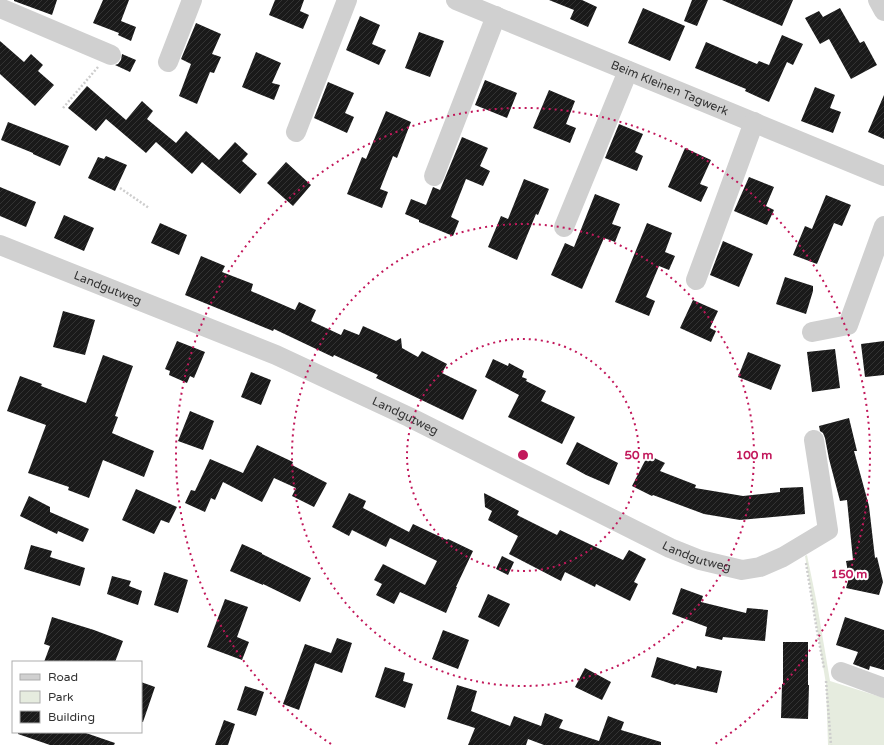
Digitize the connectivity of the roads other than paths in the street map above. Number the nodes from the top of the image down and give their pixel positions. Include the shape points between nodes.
1 (192, 0) edge
2 (347, 0) edge
3 (456, 0) edge
4 (878, 0) edge
5 (0, 8) edge
6 (884, 11) edge
7 (496, 16) junction
8 (110, 55) road end
9 (168, 62) dead end
10 (628, 71) junction
11 (754, 122) junction
12 (296, 132) dead end
13 (434, 176) dead end
14 (884, 176) edge
15 (884, 226) edge
16 (564, 227) dead end
17 (0, 245) edge
18 (696, 280) dead end
19 (812, 332) dead end
20 (814, 440) dead end
21 (829, 675) road end
22 (884, 688) edge

1 - 9 street
2 - 12 street
3 - 7 street, Beim Kleinen Tagwerk
4 - 6 street
5 - 8 street
7 - 10 street, Beim Kleinen Tagwerk
7 - 13 street
10 - 11 street, Beim Kleinen Tagwerk
10 - 16 street
11 - 14 street, Beim Kleinen Tagwerk
11 - 18 street
15 - 19 street via 848,325
17 - 20 street, Landgutweg via 276,355 409,417 700,560 742,570 760,567 783,557 828,530
21 - 22 street

